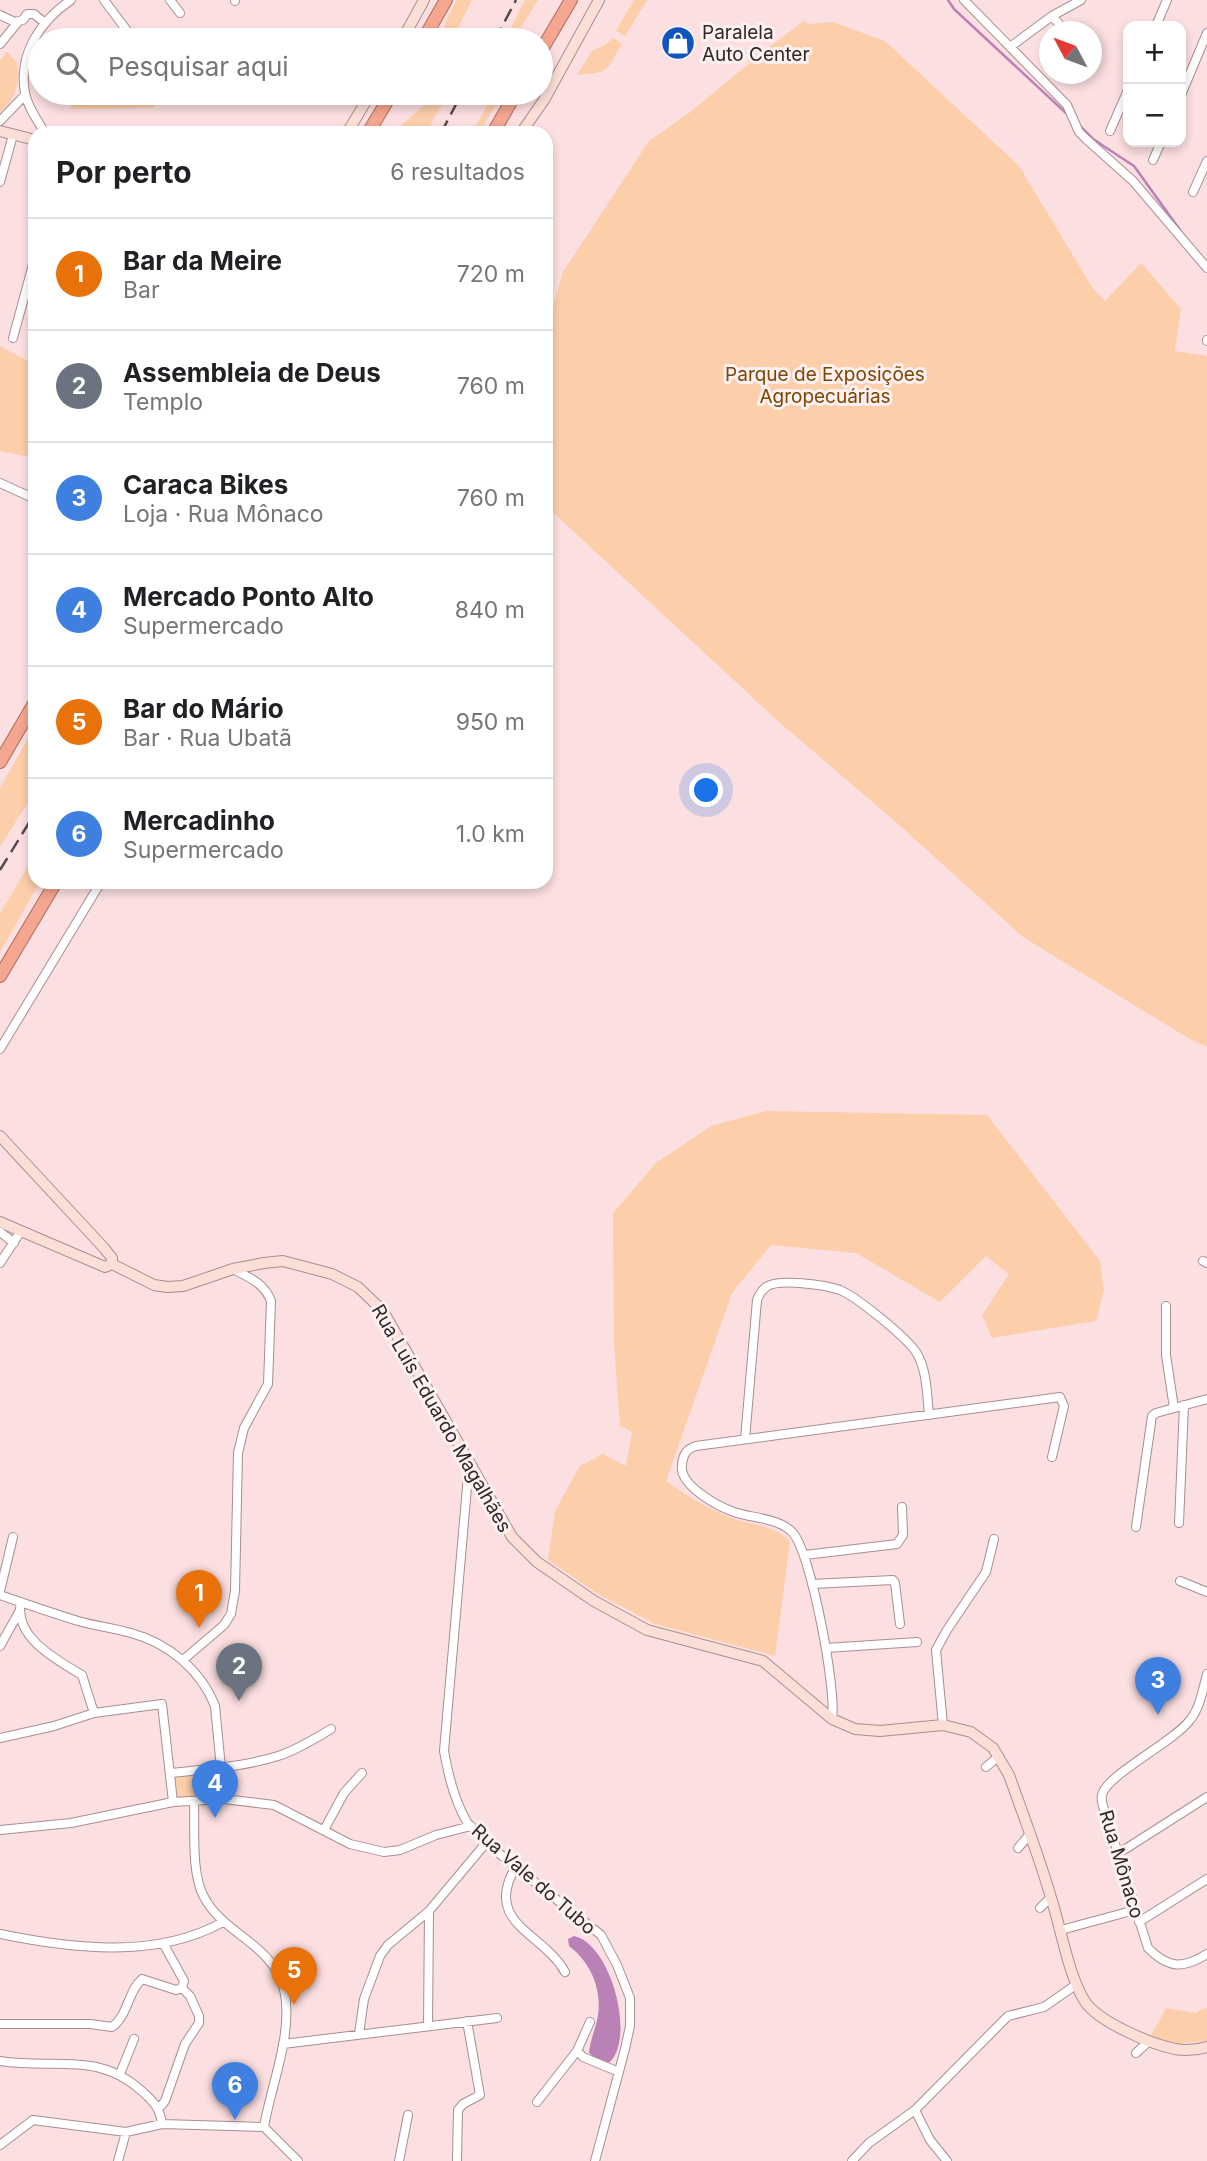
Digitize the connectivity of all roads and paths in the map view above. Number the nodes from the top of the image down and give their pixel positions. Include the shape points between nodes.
1 (71, 0) edge
2 (104, 0) edge
3 (170, 0) edge
4 (424, 0) edge
5 (446, 0) edge
6 (570, 0) edge
7 (599, 0) edge
8 (964, 0) edge
9 (1081, 0) edge
10 (1167, 0) edge
11 (180, 13) dead end
12 (0, 15) edge
13 (1052, 16) junction
14 (1056, 21) edge
15 (1158, 21) edge
16 (18, 22) junction
17 (44, 22) junction
18 (41, 28) edge
19 (125, 28) edge
20 (409, 28) edge
21 (430, 28) edge
22 (553, 30) edge
23 (1207, 33) edge
24 (0, 44) edge
25 (1010, 47) junction
26 (28, 51) edge
27 (553, 84) edge
28 (1186, 84) edge
29 (26, 95) junction
30 (28, 99) edge
31 (1123, 101) edge
32 (31, 105) edge
33 (364, 105) edge
34 (384, 105) edge
35 (509, 105) edge
36 (541, 105) edge
37 (0, 121) edge
38 (42, 126) edge
39 (351, 126) edge
40 (372, 126) edge
41 (497, 126) edge
42 (526, 126) edge
43 (0, 131) edge
44 (1110, 131) dead end
45 (13, 135) junction
46 (28, 138) edge
47 (1159, 147) edge
48 (1153, 160) dead end
49 (1207, 161) edge
50 (0, 182) edge
51 (1193, 192) dead end
52 (1207, 268) edge
53 (28, 290) edge
54 (13, 338) dead end
55 (0, 483) edge
56 (28, 496) edge
57 (28, 714) edge
58 (0, 762) edge
59 (53, 889) edge
60 (97, 889) edge
61 (0, 976) edge
62 (0, 1049) edge
63 (0, 1136) edge
64 (0, 1222) edge
65 (21, 1231) junction
66 (0, 1232) edge
67 (14, 1243) junction
68 (0, 1263) edge
69 (112, 1265) junction
70 (233, 1269) junction
71 (1166, 1306) dead end
72 (1207, 1399) edge
73 (1184, 1405) junction
74 (1174, 1408) junction
75 (929, 1415) junction
76 (745, 1439) junction
77 (1052, 1457) dead end
78 (469, 1464) junction
79 (902, 1507) dead end
80 (1179, 1523) dead end
81 (1136, 1527) dead end
82 (13, 1537) dead end
83 (994, 1539) dead end
84 (805, 1555) junction
85 (1180, 1581) dead end
86 (812, 1584) junction
87 (1207, 1592) edge
88 (0, 1593) edge
89 (21, 1602) junction
90 (19, 1612) junction
91 (900, 1624) dead end
92 (917, 1642) dead end
93 (0, 1646) edge
94 (827, 1648) junction
95 (183, 1660) junction
96 (1207, 1674) edge
97 (94, 1713) junction
98 (832, 1719) junction
99 (943, 1725) junction
100 (331, 1729) dead end
101 (0, 1738) edge
102 (999, 1756) junction
103 (221, 1767) junction
104 (986, 1767) dead end
105 (170, 1773) junction
106 (362, 1773) dead end
107 (1207, 1797) edge
108 (224, 1799) junction
109 (173, 1802) junction
110 (194, 1802) junction
111 (471, 1826) junction
112 (0, 1830) edge
113 (324, 1830) junction
114 (1030, 1834) junction
115 (486, 1843) junction
116 (1018, 1847) dead end
117 (1119, 1853) junction
118 (516, 1866) junction
119 (1207, 1879) edge
120 (1051, 1897) junction
121 (1040, 1909) dead end
122 (1135, 1910) junction
123 (429, 1911) junction
124 (223, 1922) junction
125 (1139, 1922) junction
126 (1061, 1930) junction
127 (0, 1934) edge
128 (163, 1943) junction
129 (1207, 1954) edge
130 (565, 1972) dead end
131 (1077, 1984) junction
132 (182, 1988) junction
133 (497, 2018) dead end
134 (467, 2021) junction
135 (590, 2022) dead end
136 (0, 2024) edge
137 (428, 2026) junction
138 (359, 2034) junction
139 (134, 2039) dead end
140 (1149, 2041) junction
141 (283, 2044) junction
142 (1207, 2047) edge
143 (577, 2051) junction
144 (1136, 2053) dead end
145 (0, 2061) edge
146 (619, 2072) junction
147 (120, 2074) junction
148 (537, 2102) dead end
149 (159, 2108) junction
150 (915, 2110) junction
151 (408, 2115) dead end
152 (162, 2124) junction
153 (264, 2127) junction
154 (126, 2132) junction
155 (0, 2145) edge
156 (118, 2161) edge
157 (298, 2161) edge
158 (399, 2161) edge
159 (457, 2161) edge
160 (595, 2161) edge
161 (852, 2161) edge
162 (947, 2161) edge

1 - 17 street
2 - 19 street
3 - 11 street
4 - 20 main road
5 - 21 highway
6 - 22 highway
7 - 27 main road
8 - 25 street
9 - 13 street
10 - 15 street
12 - 16 street
13 - 14 street
13 - 25 street
16 - 17 street via 34,14
16 - 24 street
17 - 18 street
23 - 28 street
25 - 52 street via 1067,105 1079,132 1133,181
26 - 29 street
29 - 30 street
29 - 37 street
31 - 44 street
32 - 38 street
33 - 39 main road
34 - 40 highway
35 - 41 highway
36 - 42 main road
43 - 45 main road
45 - 46 main road
45 - 50 street
47 - 48 street
49 - 51 street
53 - 54 street
55 - 56 street
57 - 58 highway
59 - 61 highway
60 - 62 street
63 - 69 main road via 104,1248
64 - 65 main road, Rua Luís Eduardo Magalhães
65 - 67 street
65 - 69 main road, Rua Luís Eduardo Magalhães via 105,1267
66 - 67 street
67 - 68 street
69 - 70 main road, Rua Luís Eduardo Magalhães via 167,1287
70 - 78 main road, Rua Luís Eduardo Magalhães via 283,1261 332,1274 358,1287 383,1311
70 - 95 street via 258,1282 271,1301 268,1384 244,1428 238,1453 231,1614
71 - 74 street via 1166,1355
72 - 73 street
73 - 74 street
73 - 80 street
74 - 81 street via 1151,1419
75 - 76 street
75 - 76 street via 917,1353 871,1311 838,1290 769,1284 757,1300
75 - 77 street via 1060,1397 1064,1406
76 - 84 street via 690,1448 681,1469 683,1479 727,1509 787,1527
78 - 98 main road, Rua Luís Eduardo Magalhães via 520,1548 594,1601 647,1630 763,1661
78 - 111 street, Rua Vale do Tubo via 444,1751
79 - 84 street via 903,1535 897,1544
82 - 88 street
83 - 99 street via 986,1572 936,1650
84 - 86 street
85 - 87 street
86 - 91 street via 892,1580
86 - 94 street
88 - 89 street
89 - 90 street
89 - 95 street via 132,1633
90 - 93 street
90 - 97 street via 43,1651 82,1675
92 - 94 street
94 - 98 street
95 - 103 street via 215,1706
96 - 117 street, Rua Mônaco via 1196,1711 1186,1725 1113,1779 1102,1795
97 - 101 street
97 - 105 street via 162,1704
98 - 99 main road, Rua Luís Eduardo Magalhães via 855,1730
99 - 102 main road, Rua Luís Eduardo Magalhães via 972,1730
100 - 103 street via 279,1756
102 - 104 street
102 - 114 main road, Rua Luís Eduardo Magalhães
103 - 105 street
103 - 108 street
105 - 109 street
106 - 113 street via 344,1793
107 - 117 street
108 - 110 street
108 - 113 street via 274,1805
109 - 110 street
109 - 112 street via 71,1823
110 - 124 street via 198,1882
111 - 113 street via 384,1852
111 - 115 street, Rua Vale do Tubo
114 - 116 street
114 - 120 main road, Rua Luís Eduardo Magalhães
115 - 118 street, Rua Vale do Tubo
115 - 123 street
117 - 122 street, Rua Mônaco
118 - 130 street via 506,1896 513,1919
118 - 146 street, Rua Vale do Tubo via 609,1947 630,2004
119 - 125 street
120 - 121 street
120 - 126 main road, Rua Luís Eduardo Magalhães
122 - 125 street, Rua Mônaco
122 - 126 street
123 - 137 street
123 - 138 street via 380,1956 364,1999
124 - 128 street
124 - 141 street via 253,1943 282,1983
125 - 129 street, Rua Mônaco via 1148,1948 1174,1965 1186,1965
126 - 131 main road, Rua Luís Eduardo Magalhães
127 - 128 street via 84,1947
128 - 132 street via 184,1981
131 - 140 main road, Rua Luís Eduardo Magalhães via 1093,2011
131 - 150 street via 1044,2007 1008,2016
132 - 136 street via 142,1979 120,2021 112,2026
132 - 149 street via 190,1996 199,2023 185,2044
133 - 134 street
134 - 137 street
134 - 159 street via 480,2095 458,2109
135 - 143 street
137 - 138 street
138 - 141 street
139 - 147 street
140 - 142 main road, Rua Luís Eduardo Magalhães via 1177,2049
140 - 144 street
141 - 153 street
143 - 146 street
143 - 148 street
145 - 147 street via 101,2067
146 - 160 street, Rua Vale do Tubo
147 - 149 street
149 - 152 street
150 - 161 street
150 - 162 street
151 - 158 street
152 - 153 street
152 - 154 street
153 - 157 street
154 - 155 street via 33,2120
154 - 156 street

